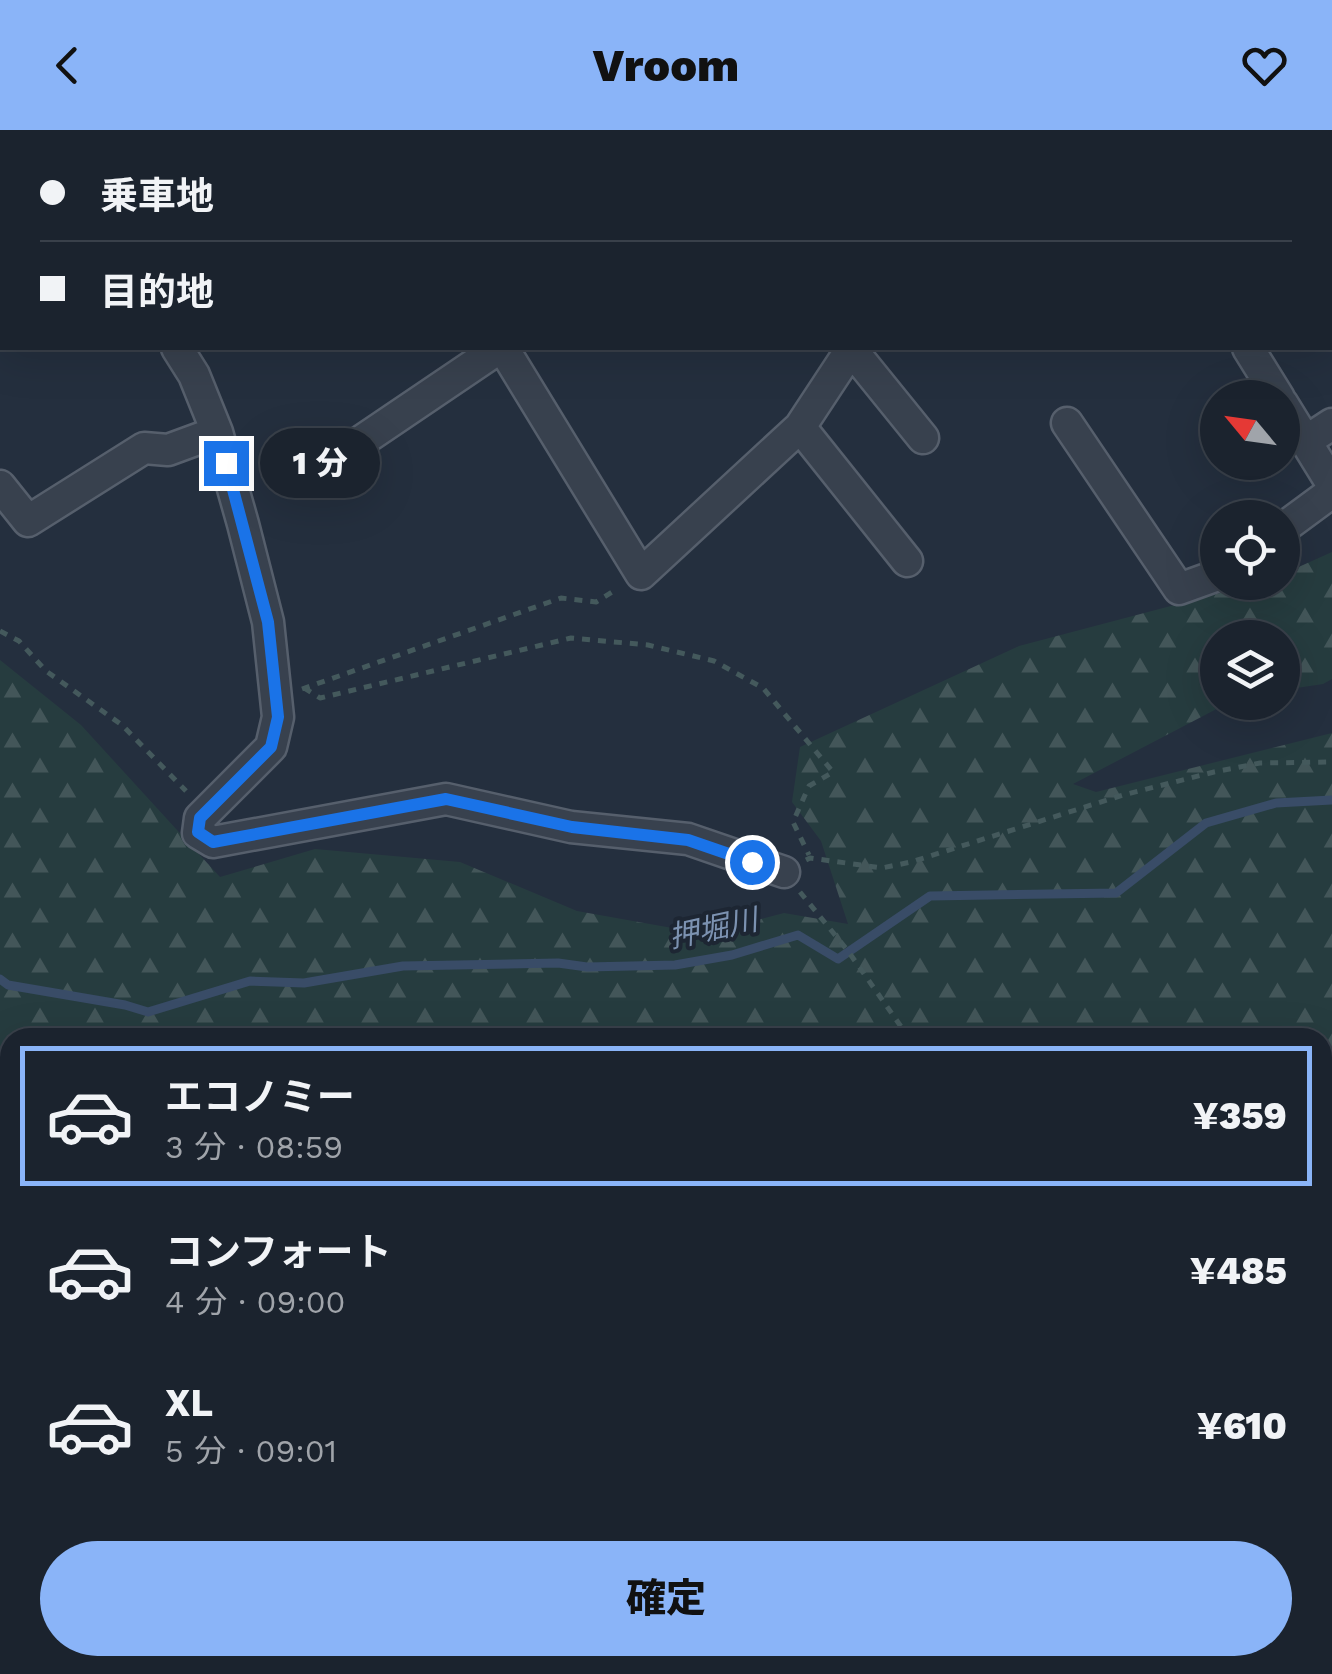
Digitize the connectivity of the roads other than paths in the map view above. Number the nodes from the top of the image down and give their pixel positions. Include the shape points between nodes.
1 (178, 350) edge
2 (498, 350) edge
3 (502, 350) edge
4 (851, 350) edge
5 (854, 350) edge
6 (1249, 350) edge
7 (1268, 380) edge
8 (1066, 422) dead end
9 (1332, 424) edge
10 (800, 427) junction
11 (1300, 431) edge
12 (217, 432) junction
13 (924, 438) dead end
14 (1306, 441) junction
15 (330, 463) dead end
16 (1332, 484) edge
17 (0, 486) edge
18 (1332, 492) edge
19 (1300, 516) edge
20 (907, 561) dead end
21 (1200, 581) edge
22 (797, 865) road end

1 - 12 street
2 - 15 street
3 - 10 street via 641,574
4 - 10 street
5 - 13 street
6 - 7 street
8 - 21 street via 1179,589
9 - 14 street
10 - 20 street
11 - 14 street
12 - 17 street via 168,450 144,448 28,521
12 - 22 street via 290,693 271,747 200,818 198,832 213,842 446,799
14 - 16 street
18 - 19 street

